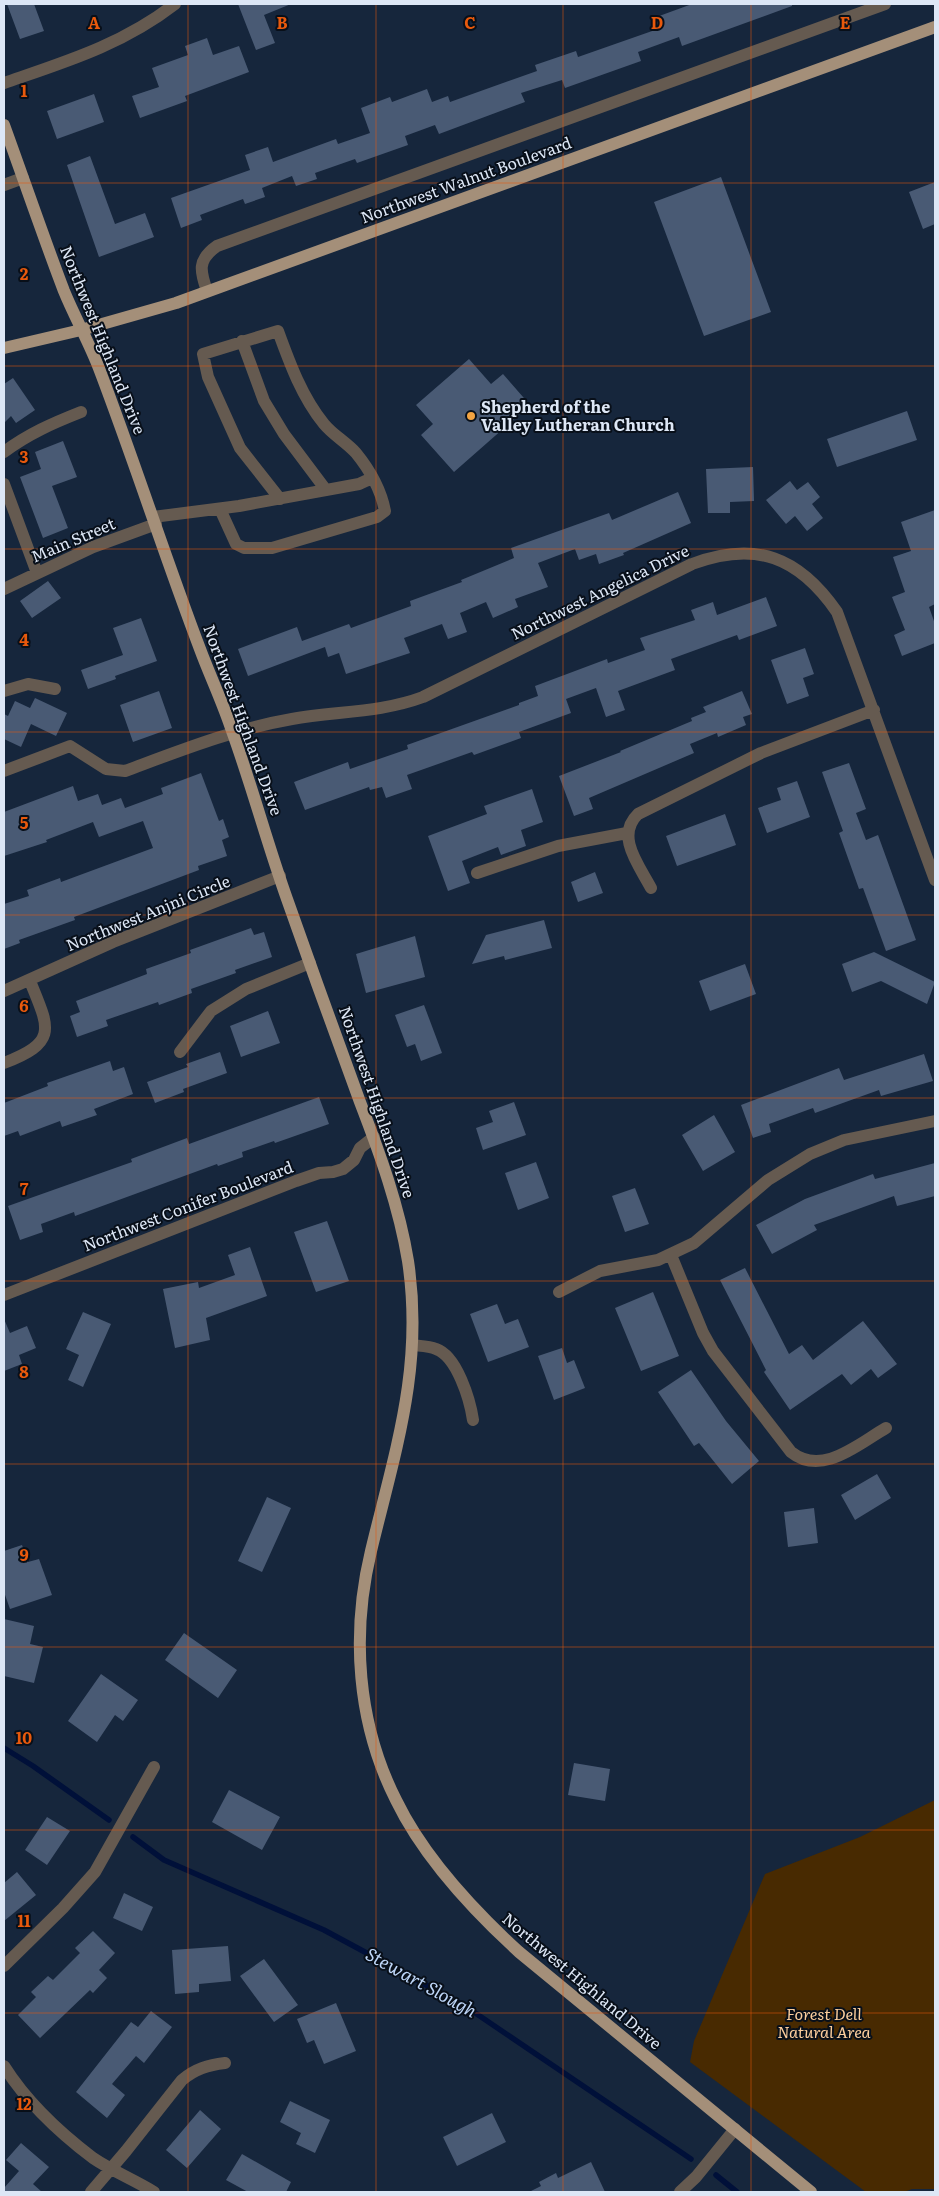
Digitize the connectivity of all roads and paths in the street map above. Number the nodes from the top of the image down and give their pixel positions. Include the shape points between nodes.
1 (175, 4) edge
2 (885, 4) edge
3 (935, 26) edge
4 (4, 83) edge
5 (4, 125) edge
6 (23, 178) junction
7 (4, 185) edge
8 (208, 291) junction
9 (81, 330) junction
10 (242, 341) junction
11 (4, 348) edge
12 (81, 412) dead end
13 (4, 452) edge
14 (372, 478) junction
15 (4, 484) edge
16 (326, 490) junction
17 (280, 499) junction
18 (220, 509) junction
19 (155, 520) junction
20 (37, 573) junction
21 (4, 589) edge
22 (4, 690) edge
23 (55, 690) dead end
24 (874, 710) junction
25 (233, 732) junction
26 (4, 771) edge
27 (627, 833) junction
28 (477, 873) dead end
29 (280, 876) junction
30 (935, 880) edge
31 (651, 888) dead end
32 (310, 963) junction
33 (30, 981) junction
34 (4, 991) edge
35 (180, 1052) dead end
36 (4, 1063) edge
37 (935, 1122) edge
38 (374, 1137) junction
39 (671, 1255) junction
40 (558, 1292) dead end
41 (4, 1295) edge
42 (412, 1346) junction
43 (473, 1420) dead end
44 (886, 1428) dead end
45 (154, 1767) dead end
46 (4, 1966) edge
47 (224, 2063) dead end
48 (4, 2066) edge
49 (735, 2129) junction
50 (112, 2168) junction
51 (90, 2192) edge
52 (154, 2192) edge
53 (680, 2192) edge
54 (811, 2192) edge

1 - 4 street via 132,33 96,51
2 - 8 street via 217,246 201,265
3 - 8 main road, Northwest Walnut Boulevard
5 - 6 main road, Northwest Highland Drive
6 - 7 street
6 - 9 main road, Northwest Highland Drive
8 - 9 main road, Northwest Walnut Boulevard
9 - 11 main road, Northwest Walnut Boulevard
9 - 19 main road, Northwest Highland Drive via 98,365
10 - 14 street via 278,331 310,404 326,426 356,453
10 - 16 street via 264,401
10 - 17 street via 203,354 208,377 240,448
12 - 13 street via 46,426
14 - 16 street, Main Street via 359,484
14 - 18 street via 382,495 385,511 377,517 272,548 244,548 236,544
15 - 20 street
16 - 17 street, Main Street
17 - 18 street, Main Street
18 - 19 street, Main Street
19 - 20 street, Main Street
19 - 25 main road, Northwest Highland Drive
20 - 21 street, Main Street
22 - 23 street via 28,684
24 - 25 street, Northwest Angelica Drive via 844,628 822,590 782,561 759,554 734,554 692,564 403,704 292,719
24 - 27 street via 734,766 638,814
24 - 30 street, Northwest Angelica Drive
25 - 26 street via 124,771 106,769 70,746
25 - 29 main road, Northwest Highland Drive
27 - 28 street via 558,846
27 - 31 street
29 - 32 main road, Northwest Highland Drive
29 - 33 street, Northwest Anjni Circle via 113,942
32 - 35 street via 246,989 211,1011
32 - 38 main road, Northwest Highland Drive
33 - 34 street, Northwest Anjni Circle
33 - 36 street via 45,1019 44,1033 32,1052
37 - 39 street via 862,1136 810,1154 768,1180 694,1243
38 - 41 street, Northwest Conifer Boulevard via 342,1169 319,1173
38 - 42 main road, Northwest Highland Drive via 403,1232 412,1300
39 - 40 street via 600,1271
39 - 44 street via 713,1351 799,1458 821,1463
42 - 43 street via 437,1349 449,1359 470,1400
42 - 49 main road, Northwest Highland Drive via 402,1430 370,1557 359,1632 361,1678 380,1764 396,1802 417,1835 446,1876 495,1930
45 - 46 street via 95,1872
47 - 50 street via 209,2065 182,2080
48 - 50 street via 33,2103 63,2133 94,2159
49 - 53 street
49 - 54 main road, Northwest Highland Drive
50 - 51 street
50 - 52 street

